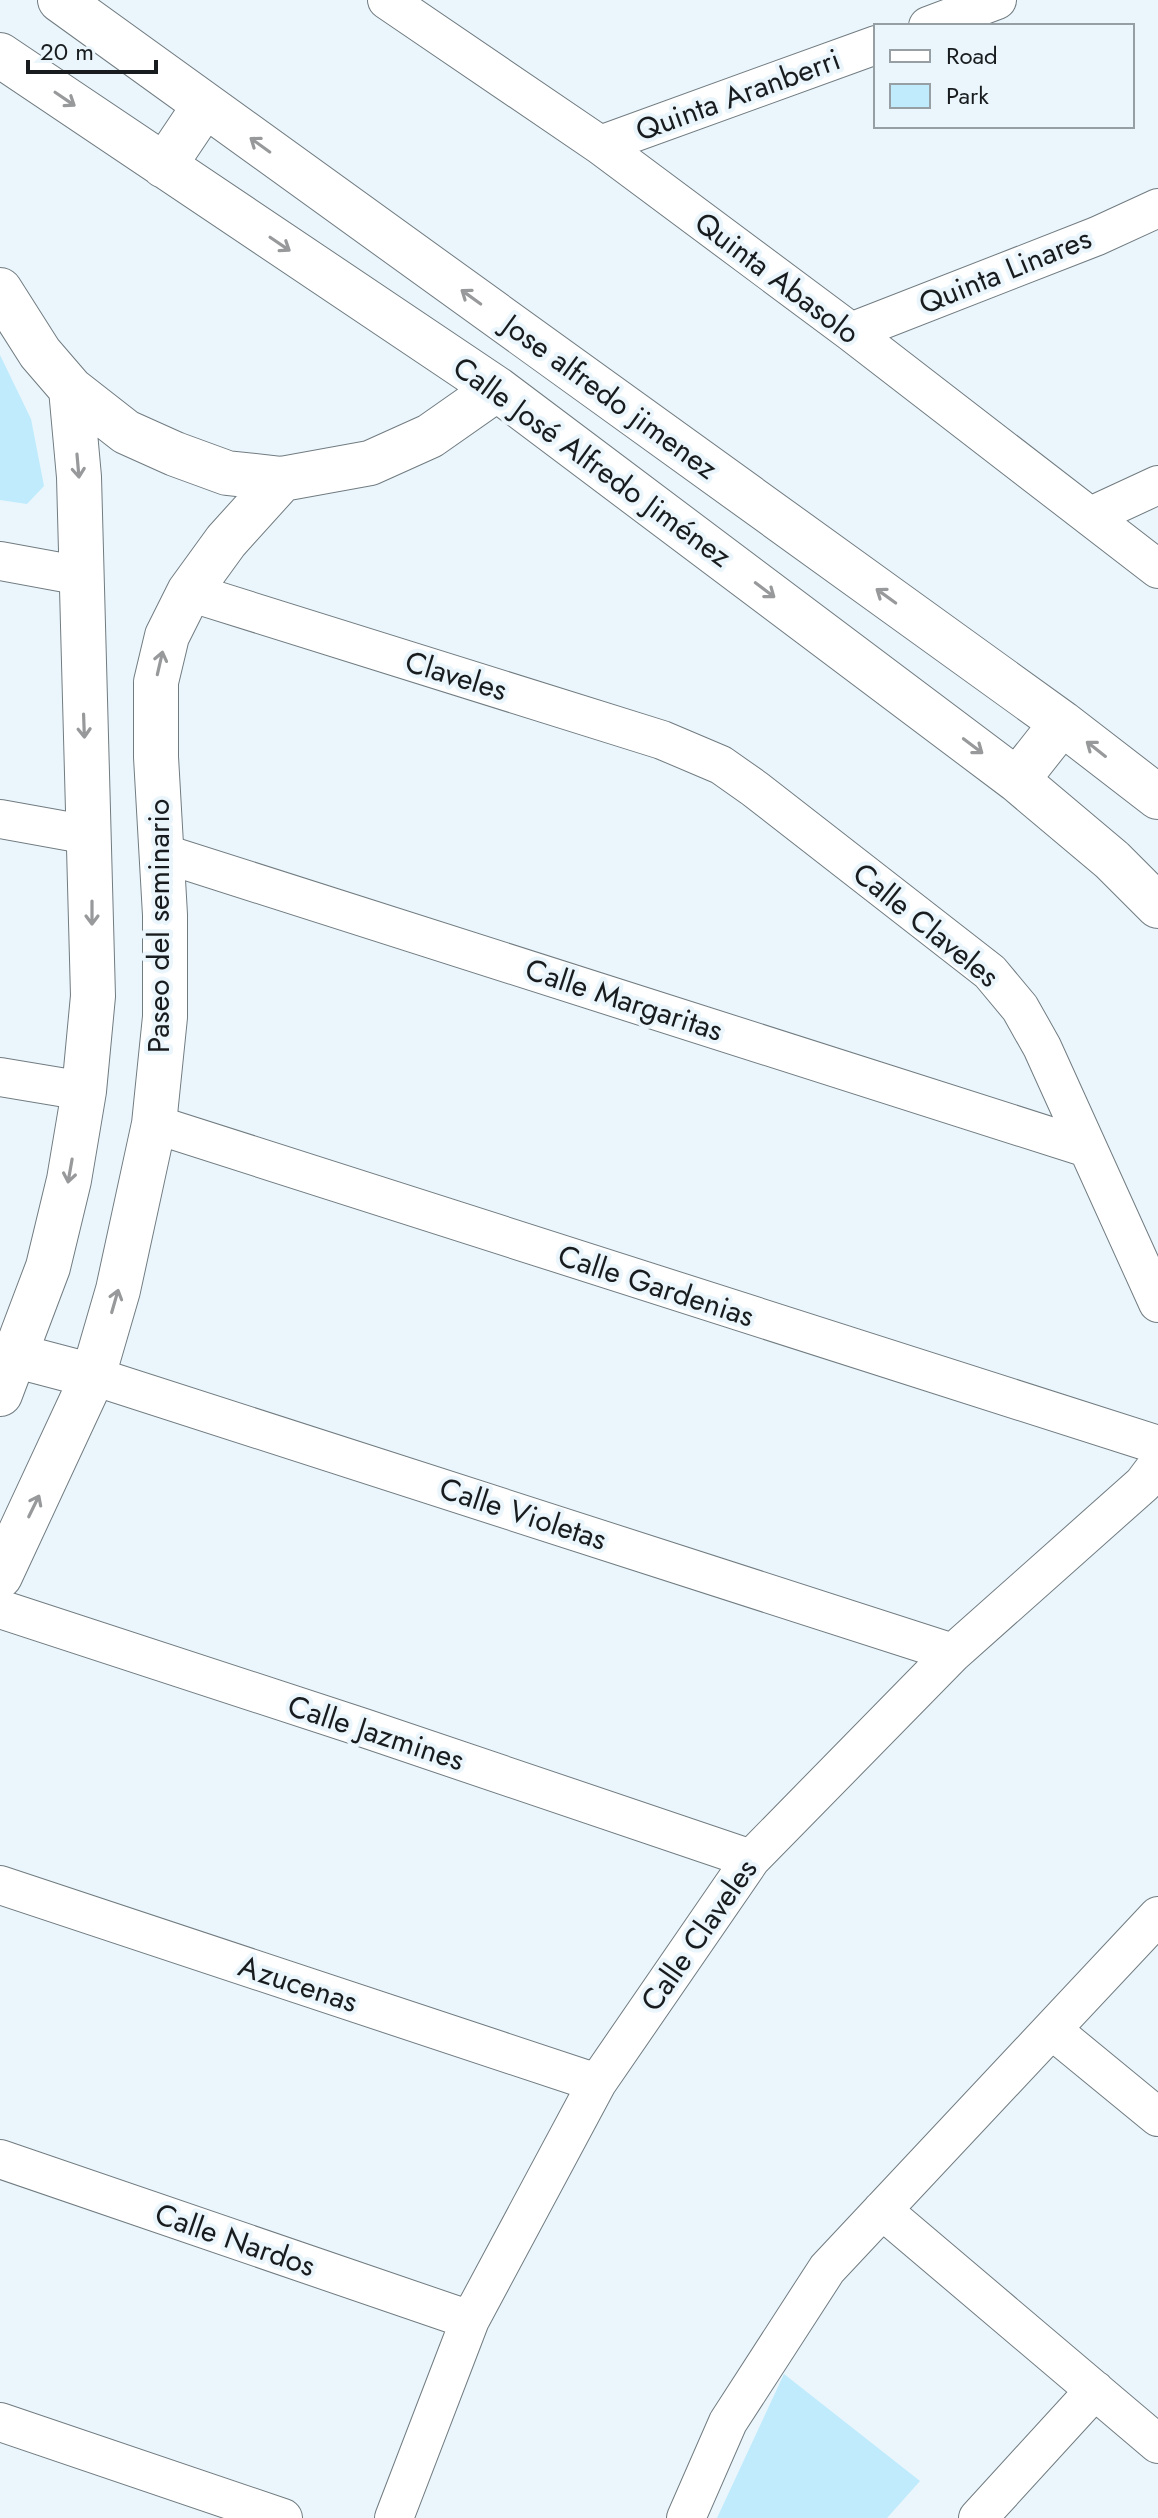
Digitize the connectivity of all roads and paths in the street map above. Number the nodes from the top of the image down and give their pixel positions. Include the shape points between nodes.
1 (60, 0) edge
2 (387, 0) edge
3 (997, 0) edge
4 (933, 24) edge
5 (874, 46) edge
6 (0, 55) edge
7 (205, 105) junction
8 (600, 145) junction
9 (164, 166) junction
10 (1158, 208) edge
11 (0, 290) edge
12 (851, 332) junction
13 (71, 389) junction
14 (497, 389) junction
15 (282, 479) junction
16 (1158, 485) edge
17 (1091, 516) junction
18 (0, 561) edge
19 (1158, 569) edge
20 (82, 576) junction
21 (189, 592) junction
22 (1062, 723) junction
23 (721, 765) joint
24 (1017, 780) junction
25 (1158, 797) edge
26 (0, 819) edge
27 (89, 835) junction
28 (162, 853) junction
29 (1158, 906) edge
30 (0, 1077) edge
31 (84, 1091) junction
32 (154, 1124) junction
33 (1087, 1148) junction
34 (1158, 1303) edge
35 (6, 1367) edge
36 (93, 1376) junction
37 (1158, 1445) edge
38 (1158, 1464) edge
39 (0, 1576) edge
40 (0, 1609) edge
41 (953, 1653) junction
42 (751, 1859) junction
43 (0, 1885) edge
44 (1158, 1916) edge
45 (1052, 2030) junction
46 (597, 2083) junction
47 (1158, 2117) edge
48 (0, 2159) edge
49 (882, 2210) junction
50 (470, 2320) junction
51 (1095, 2390) junction
52 (0, 2422) edge
53 (1158, 2444) edge
54 (283, 2518) edge
55 (394, 2518) edge
56 (686, 2518) edge
57 (978, 2518) edge

1 - 7 street, Jose alfredo jimenez
2 - 8 street, Quinta Abasolo
3 - 4 street
5 - 8 street, Quinta Aranberri
6 -> 9 street, Calle José Alfredo Jiménez
7 - 9 street
22 -> 7 street, Jose alfredo jimenez
8 - 12 street, Quinta Abasolo
9 -> 14 street, Calle José Alfredo Jiménez
10 - 12 street, Quinta Linares
11 - 13 street via 40,353
12 - 17 street, Quinta Abasolo
13 - 15 street via 126,432 175,454 227,473
13 -> 20 street
14 - 15 street via 430,436 370,463
14 -> 24 street, Calle José Alfredo Jiménez
15 - 21 street, Paseo del seminario
16 - 17 street
17 - 19 street, Quinta Abasolo
18 - 20 street
20 -> 27 street
21 - 23 street, Claveles via 662,740
28 -> 21 street, Paseo del seminario via 156,682 167,636
22 - 24 street
25 -> 22 street, Jose alfredo jimenez
23 - 33 street, Calle Claveles via 990,972 1020,1008 1042,1047
24 - 29 street, Calle José Alfredo Jiménez
26 - 27 street
27 - 28 street
27 -> 31 street via 93,996
28 - 32 street, Paseo del seminario via 165,1017
28 - 33 street, Calle Margaritas
30 - 31 street
31 -> 35 street via 48,1267
36 -> 32 street, Paseo del seminario via 118,1290
32 - 37 street, Calle Gardenias
33 - 34 street, Calle Claveles
35 - 36 street
39 -> 36 street, Paseo del seminario
36 - 41 street, Calle Violetas
38 - 41 street, Calle Claveles via 1143,1484
40 - 42 street, Calle Jazmines
41 - 42 street, Calle Claveles
42 - 46 street, Calle Claveles
43 - 46 street, Azucenas
44 - 45 street
45 - 47 street
45 - 49 street
46 - 50 street, Calle Claveles
48 - 50 street, Calle Nardos
49 - 51 street
49 - 56 street via 827,2269 728,2422
50 - 55 street, Calle Claveles
51 - 53 street
51 - 57 street
52 - 54 street

